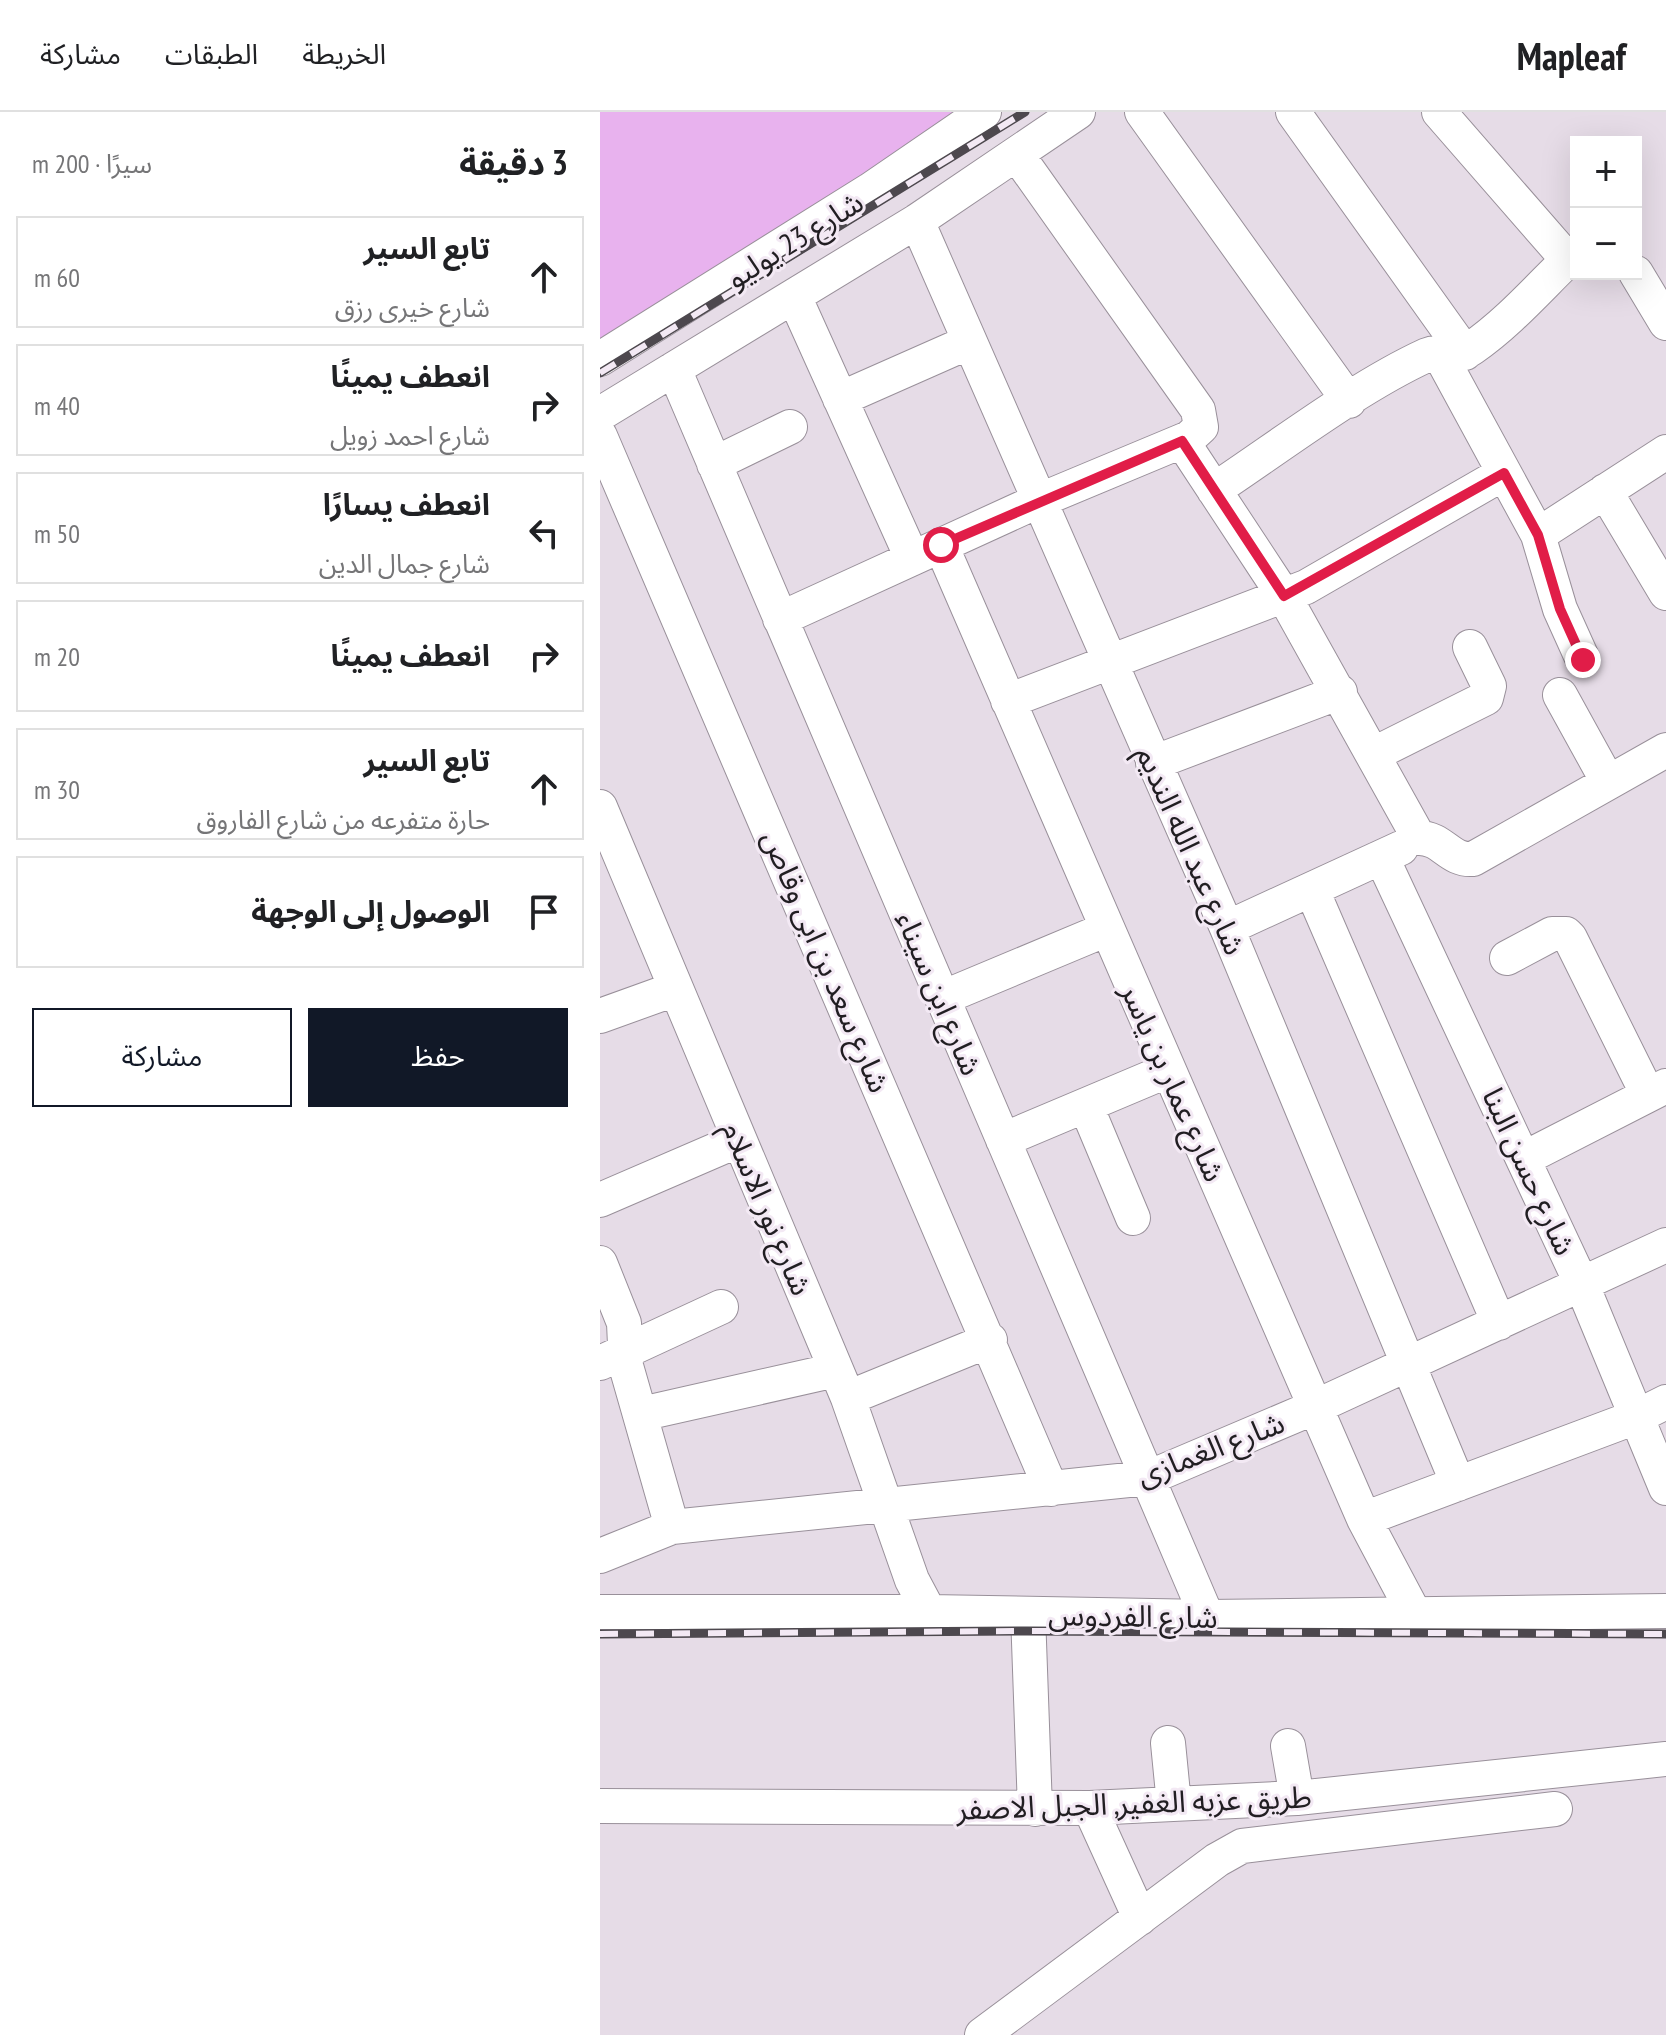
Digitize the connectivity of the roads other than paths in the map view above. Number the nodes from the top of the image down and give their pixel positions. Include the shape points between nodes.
1 (984, 112) edge
2 (1078, 112) edge
3 (1142, 112) edge
4 (1293, 112) edge
5 (1439, 112) edge
6 (1018, 156) junction
7 (917, 221) junction
8 (1570, 254) edge
9 (1570, 258) edge
10 (1640, 280) edge
11 (794, 296) junction
12 (1666, 323) edge
13 (969, 342) junction
14 (1452, 353) junction
15 (600, 359) edge
16 (674, 369) junction
17 (840, 399) junction
18 (1349, 401) junction
19 (600, 414) edge
20 (790, 427) dead end
21 (1192, 434) junction
22 (600, 436) edge
23 (1666, 452) edge
24 (714, 464) junction
25 (1504, 473) junction
26 (1214, 490) junction
27 (1605, 491) junction
28 (1038, 501) junction
29 (1538, 535) junction
30 (927, 552) junction
31 (1666, 593) edge
32 (1284, 596) junction
33 (780, 619) junction
34 (1470, 647) dead end
35 (1583, 660) dead end
36 (1109, 662) junction
37 (1340, 692) junction
38 (1560, 695) dead end
39 (1008, 701) junction
40 (1666, 750) edge
41 (1374, 754) junction
42 (1153, 763) junction
43 (1608, 782) junction
44 (600, 807) edge
45 (1419, 838) junction
46 (1382, 858) junction
47 (609, 859) edge
48 (1312, 890) junction
49 (1227, 928) junction
50 (1107, 929) junction
51 (1507, 958) dead end
52 (675, 989) junction
53 (942, 998) junction
54 (600, 1016) edge
55 (1169, 1070) junction
56 (1657, 1090) edge
57 (1086, 1106) junction
58 (739, 1140) junction
59 (1003, 1140) junction
60 (1525, 1158) junction
61 (600, 1200) edge
62 (1133, 1218) dead end
63 (1666, 1245) edge
64 (600, 1263) edge
65 (1582, 1285) junction
66 (721, 1307) dead end
67 (1499, 1323) junction
68 (990, 1340) junction
69 (612, 1358) edge
70 (1408, 1364) junction
71 (842, 1384) junction
72 (1315, 1407) junction
73 (1651, 1410) edge
74 (641, 1414) junction
75 (1148, 1478) junction
76 (1458, 1484) junction
77 (1666, 1488) edge
78 (1051, 1489) junction
79 (889, 1505) junction
80 (1364, 1519) junction
81 (672, 1527) junction
82 (600, 1556) edge
83 (1666, 1611) edge
84 (600, 1612) edge
85 (929, 1612) junction
86 (1028, 1614) junction
87 (1415, 1615) junction
88 (1207, 1617) junction
89 (1168, 1743) dead end
90 (1288, 1746) dead end
91 (1666, 1759) edge
92 (1297, 1798) junction
93 (1174, 1804) junction
94 (600, 1806) edge
95 (1090, 1808) junction
96 (1035, 1809) junction
97 (1555, 1809) dead end
98 (1140, 1918) junction
99 (982, 2035) edge

1 - 15 street, شارع 23 يوليو
2 - 6 street
3 - 18 street
4 - 14 street
5 - 8 street
6 - 7 street
6 - 21 street via 1198,410
7 - 11 street
7 - 13 street, شارع عبد الله النديم
9 - 14 street via 1513,314
10 - 12 street
11 - 16 street
11 - 17 street, شارع عمار بن ياسر
13 - 17 street
13 - 28 street, شارع عبد الله النديم
14 - 18 street via 1430,354
14 - 25 street
16 - 19 street
16 - 24 street, شارع ابن سيناء
17 - 30 street, شارع عمار بن ياسر
18 - 26 street
20 - 24 street
21 - 26 street
21 - 28 street
22 - 68 street, شارع سعد بن ابى وقاص
23 - 27 street
24 - 33 street, شارع ابن سيناء
25 - 29 street
25 - 32 street
26 - 32 street
27 - 29 street
27 - 31 street
28 - 30 street
28 - 36 street, شارع عبد الله النديم
29 - 35 street via 1560,609
30 - 33 street
30 - 39 street, شارع عمار بن ياسر
32 - 36 street
32 - 37 street
33 - 53 street, شارع ابن سيناء
34 - 41 street via 1489,686 1486,698
36 - 39 street
36 - 42 street, شارع عبد الله النديم
37 - 41 street
37 - 42 street
38 - 43 street
39 - 50 street, شارع عمار بن ياسر
40 - 43 street
41 - 45 street
42 - 49 street, شارع عبد الله النديم
43 - 45 street via 1473,859 1453,857 1437,841
44 - 47 street, شارع نور الاسلام
45 - 46 street
46 - 48 street
46 - 60 street, شارع حسن البنا
47 - 52 street, شارع نور الاسلام
48 - 49 street
48 - 67 street
49 - 70 street, شارع عبد الله النديم
50 - 53 street
50 - 55 street, شارع عمار بن ياسر
51 - 56 street via 1552,934 1566,934
52 - 54 street
52 - 58 street, شارع نور الاسلام
53 - 59 street, شارع ابن سيناء
55 - 57 street
55 - 72 street, شارع عمار بن ياسر
56 - 60 street
57 - 59 street
57 - 62 street
58 - 61 street
58 - 71 street, شارع نور الاسلام
59 - 75 street, شارع ابن سيناء
60 - 65 street, شارع حسن البنا
63 - 65 street, شارع الغمازى
64 - 69 street via 627,1335
65 - 67 street, شارع الغمازى
65 - 73 street, شارع حسن البنا
66 - 69 street
67 - 70 street, شارع الغمازى
68 - 71 street
68 - 78 street, شارع سعد بن ابى وقاص
69 - 74 street
70 - 72 street, شارع الغمازى
70 - 76 street, شارع عبد الله النديم
71 - 74 street
71 - 79 street, شارع نور الاسلام
72 - 75 street, شارع الغمازى
72 - 80 street, شارع عمار بن ياسر
73 - 76 street
73 - 77 street, شارع حسن البنا
74 - 81 street
75 - 78 street, شارع الغمازى
75 - 88 street, شارع ابن سيناء
76 - 80 street
78 - 79 street, شارع الغمازى
79 - 81 street, شارع الغمازى
79 - 85 street, شارع نور الاسلام via 912,1580
80 - 87 street, شارع عمار بن ياسر
81 - 82 street, شارع الغمازى
83 - 87 street, شارع الفردوس
84 - 85 street, شارع الفردوس
85 - 86 street, شارع الفردوس
86 - 88 street, شارع الفردوس
86 - 96 street
87 - 88 street, شارع الفردوس
89 - 93 street
90 - 92 street
91 - 92 street, طريق عزبه الغفير, الجبل الاصفر
92 - 93 street, طريق عزبه الغفير, الجبل الاصفر
93 - 95 street, طريق عزبه الغفير, الجبل الاصفر
94 - 96 street, طريق عزبه الغفير, الجبل الاصفر
95 - 96 street, طريق عزبه الغفير, الجبل الاصفر
95 - 98 street
97 - 98 street via 1242,1846
98 - 99 street

